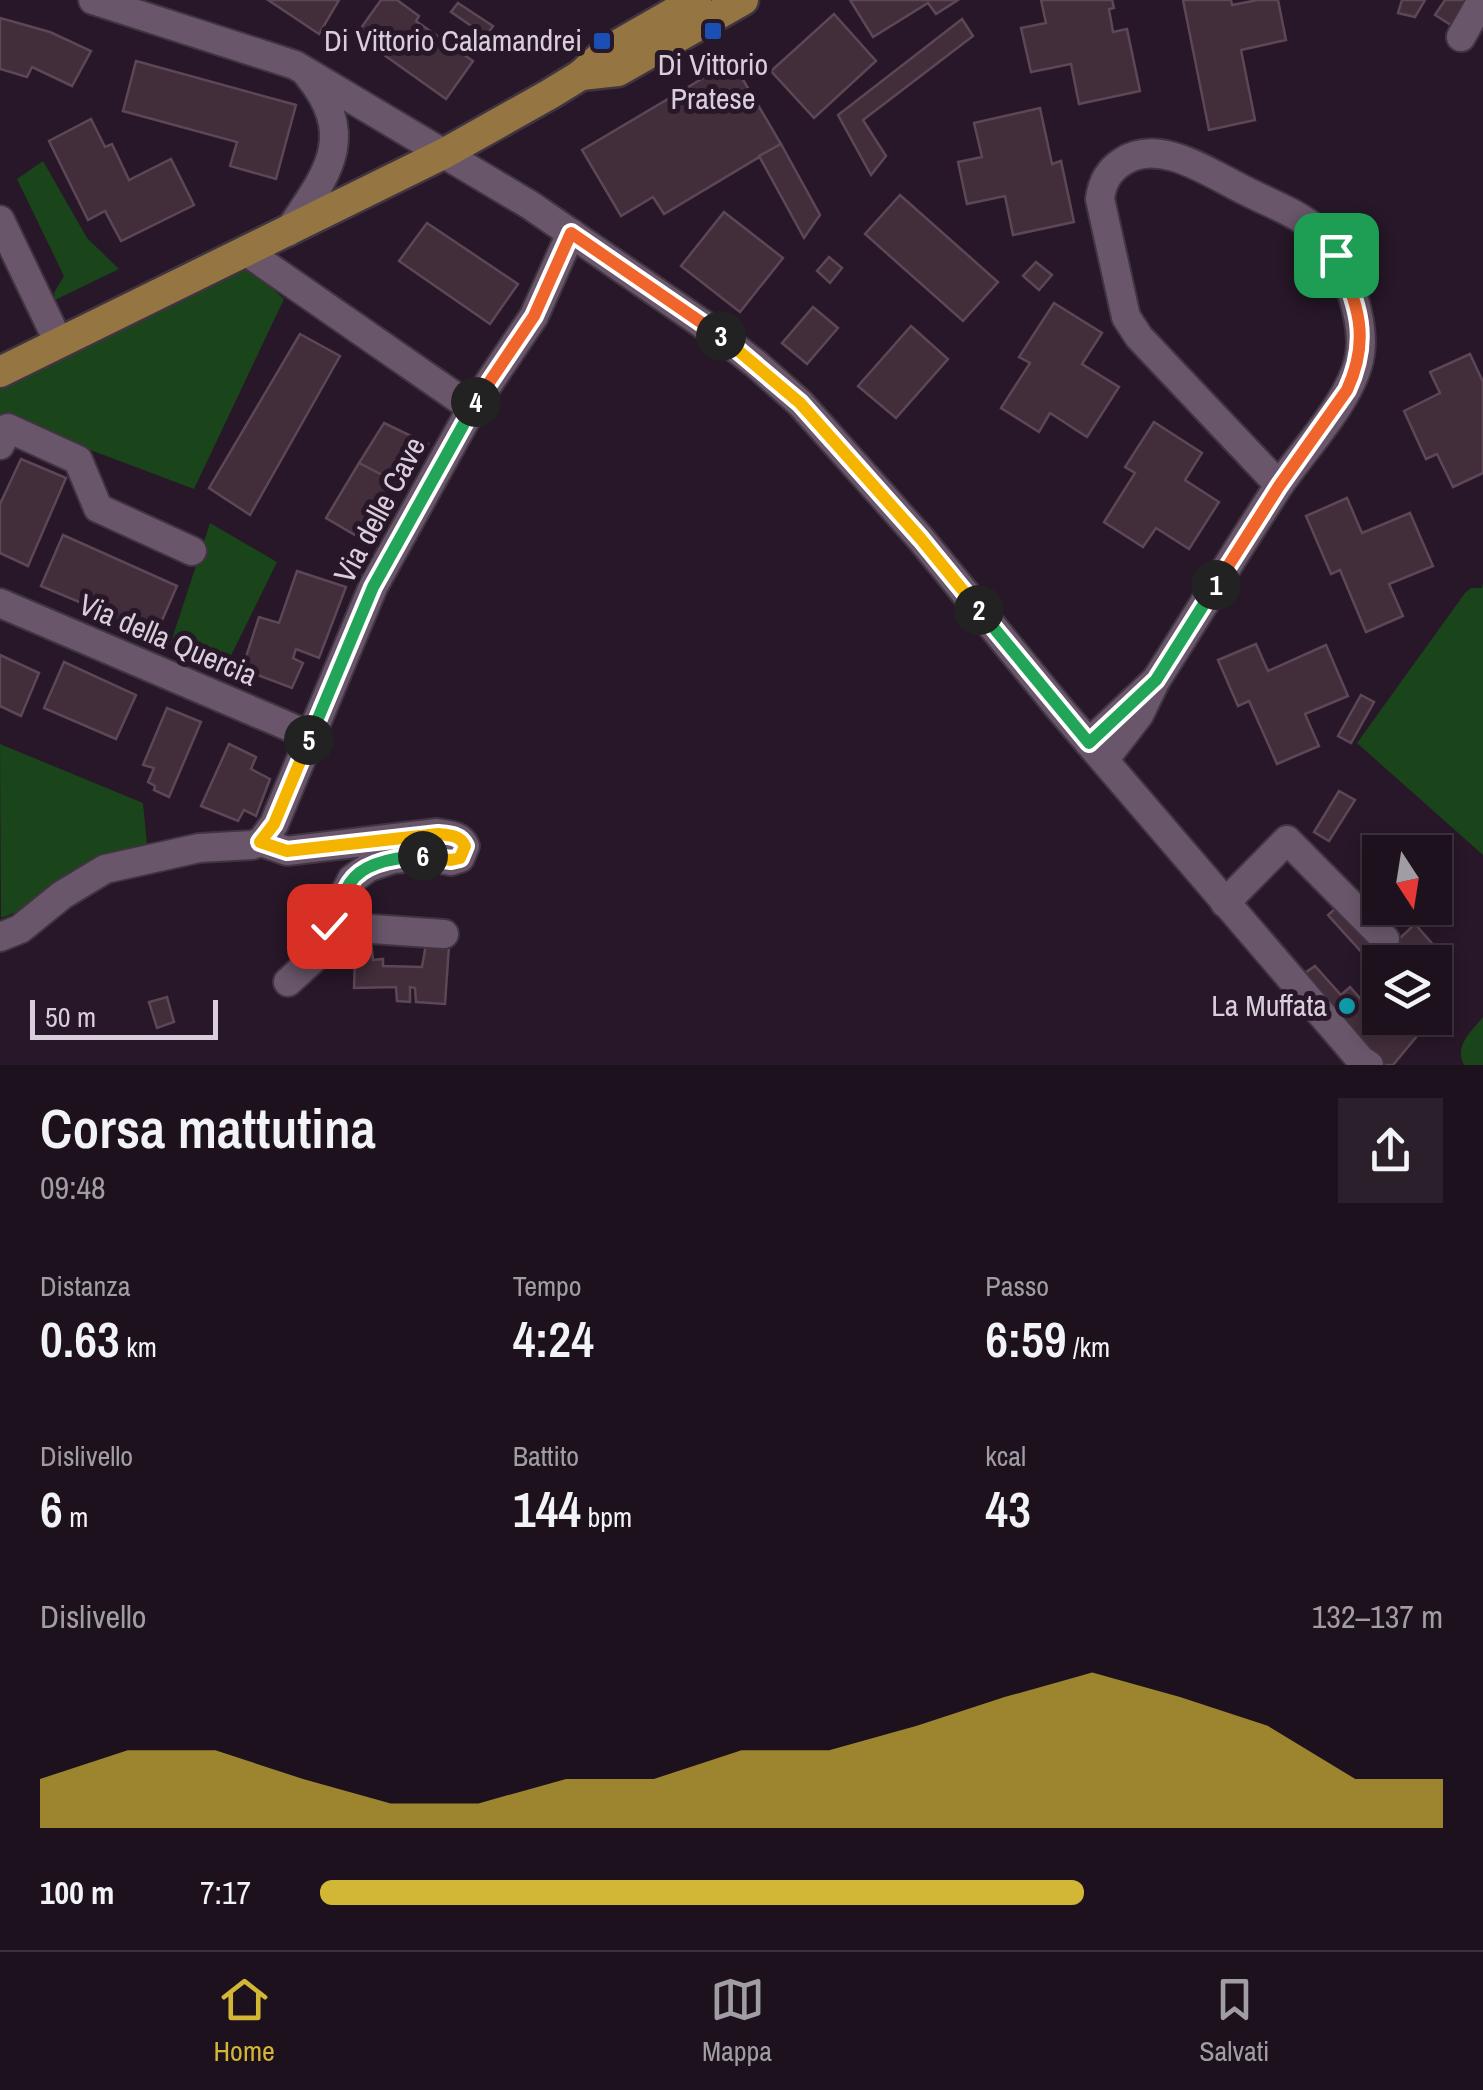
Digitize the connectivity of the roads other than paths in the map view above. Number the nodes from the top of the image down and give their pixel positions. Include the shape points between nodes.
1 (94, 0) edge
2 (696, 0) edge
3 (744, 0) edge
4 (1482, 0) edge
5 (1460, 37) dead end
6 (304, 70) junction
7 (581, 75) junction
8 (445, 152) junction
9 (0, 220) edge
10 (288, 232) junction
11 (571, 233) junction
12 (247, 252) junction
13 (59, 343) junction
14 (0, 372) edge
15 (472, 408) junction
16 (0, 445) edge
17 (1279, 486) junction
18 (192, 550) dead end
19 (0, 603) edge
20 (310, 736) junction
21 (1096, 752) junction
22 (260, 842) junction
23 (1224, 903) junction
24 (329, 926) junction
25 (444, 934) dead end
26 (0, 937) edge
27 (1385, 939) dead end
28 (288, 982) dead end
29 (1369, 1065) edge

1 - 6 street
2 - 7 main road via 607,51
3 - 7 main road via 618,71
4 - 5 street
6 - 8 street
6 - 10 street via 324,97 335,136 327,172
7 - 8 main road
8 - 10 main road
8 - 11 street
9 - 13 street
10 - 12 main road
11 - 15 street, Via delle Cave via 534,316
11 - 21 street via 720,336 800,403
12 - 13 main road
12 - 15 street
13 - 14 main road
15 - 20 street, Via delle Cave via 373,587
16 - 18 street via 8,428 78,460 98,508
17 - 17 street via 1347,390 1360,358 1358,318 1336,255 1303,220 1170,154 1126,159 1104,180 1100,200 1126,317
17 - 21 street via 1156,680
19 - 20 street, Via della Quercia
20 - 22 street, Via delle Cave
21 - 23 street
22 - 24 street via 287,851 438,834 462,840 460,858 412,856 369,867 352,879
22 - 26 street via 105,869
23 - 27 street via 1286,840
23 - 29 street
24 - 25 street
24 - 28 street via 312,960

